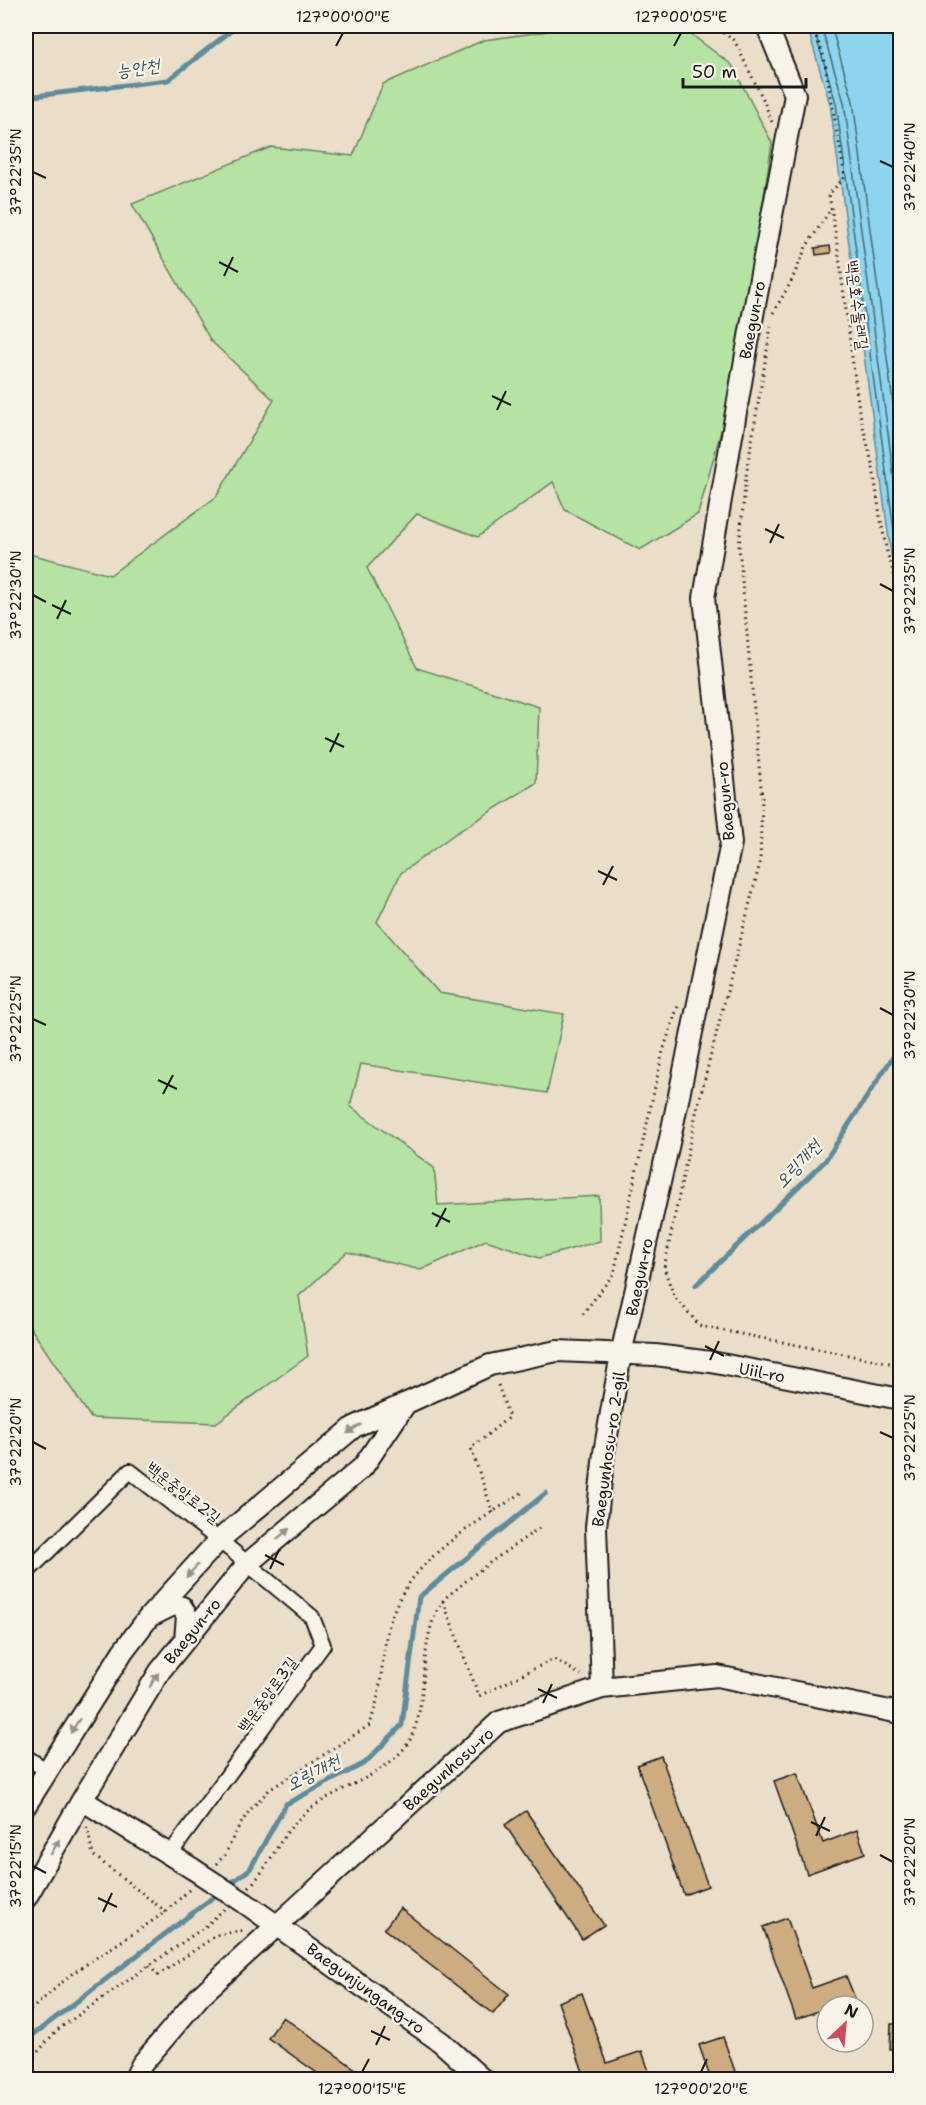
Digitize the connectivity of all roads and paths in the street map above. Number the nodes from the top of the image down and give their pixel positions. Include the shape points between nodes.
1 (767, 26) edge
2 (812, 26) edge
3 (831, 208) junction
4 (775, 301) dead end
5 (773, 313) junction
6 (771, 325) dead end
7 (750, 331) junction
8 (900, 593) edge
9 (621, 1354) junction
10 (490, 1365) junction
11 (900, 1365) edge
12 (900, 1399) edge
13 (406, 1403) junction
14 (523, 1492) dead end
15 (493, 1513) junction
16 (542, 1526) dead end
17 (219, 1540) junction
18 (247, 1564) junction
19 (26, 1573) edge
20 (443, 1601) junction
21 (149, 1617) junction
22 (185, 1640) junction
23 (602, 1688) junction
24 (900, 1713) edge
25 (26, 1756) edge
26 (46, 1770) junction
27 (82, 1800) junction
28 (26, 1805) edge
29 (170, 1854) junction
30 (200, 1873) junction
31 (26, 1898) edge
32 (239, 1900) junction
33 (166, 1912) junction
34 (277, 1924) junction
35 (247, 1930) dead end
36 (149, 1966) junction
37 (26, 2014) edge
38 (26, 2072) edge
39 (134, 2079) edge
40 (483, 2079) edge

1 - 7 main road, Baegun-ro via 795,95
2 - 3 path, 백운호수둘레길 via 824,57 845,177 829,194
3 - 5 path via 806,247
3 - 8 path, 백운호수둘레길 via 859,410 885,542
4 - 5 path
5 - 7 path
6 - 11 path via 746,476 739,547 762,798 760,863 696,1113 663,1268 674,1296 700,1326
7 - 9 main road, Baegun-ro via 704,598 731,843
9 - 10 main road via 557,1351
9 - 12 main road, Uiil-ro via 711,1362
9 - 23 main road, Baegunhosu-ro 2-gil via 596,1527
10 - 13 main road
10 - 15 path via 509,1417 471,1448
13 -> 17 main road via 354,1427
18 -> 13 main road, Baegun-ro via 363,1467
14 - 15 path
15 - 30 path via 443,1547 403,1590 388,1626 379,1693 370,1725 269,1790 250,1810 225,1855
16 - 20 path
17 - 18 street, 백운중앙로2길
17 - 19 street, 백운중앙로2길 via 130,1472
17 -> 21 main road
18 - 22 main road, Baegun-ro
18 - 29 street, 백운중앙로3길 via 312,1617 323,1645
20 - 23 path via 479,1696 554,1659
20 - 32 path via 430,1628 417,1721 406,1745 383,1768 305,1812 287,1830 260,1877
21 - 22 main road via 173,1605 182,1607 187,1616
21 -> 26 main road
27 -> 22 main road, Baegun-ro via 160,1671
23 - 24 main road, Baegunhosu-ro via 717,1676
23 - 34 main road, Baegunhosu-ro via 500,1722
25 - 26 street
26 - 28 main road
27 - 29 main road
31 -> 27 main road, Baegun-ro
27 - 33 path via 93,1855
29 - 30 main road
30 - 32 main road, Baegunjungang-ro, bridge
30 - 33 path
32 - 34 main road, Baegunjungang-ro
32 - 36 path
33 - 37 path via 73,1973
34 - 39 main road, Baegunhosu-ro via 200,1996 142,2064
34 - 40 main road, Baegunjungang-ro via 441,2042
35 - 36 path via 217,1935 158,1975
36 - 38 path via 57,2030 29,2062

